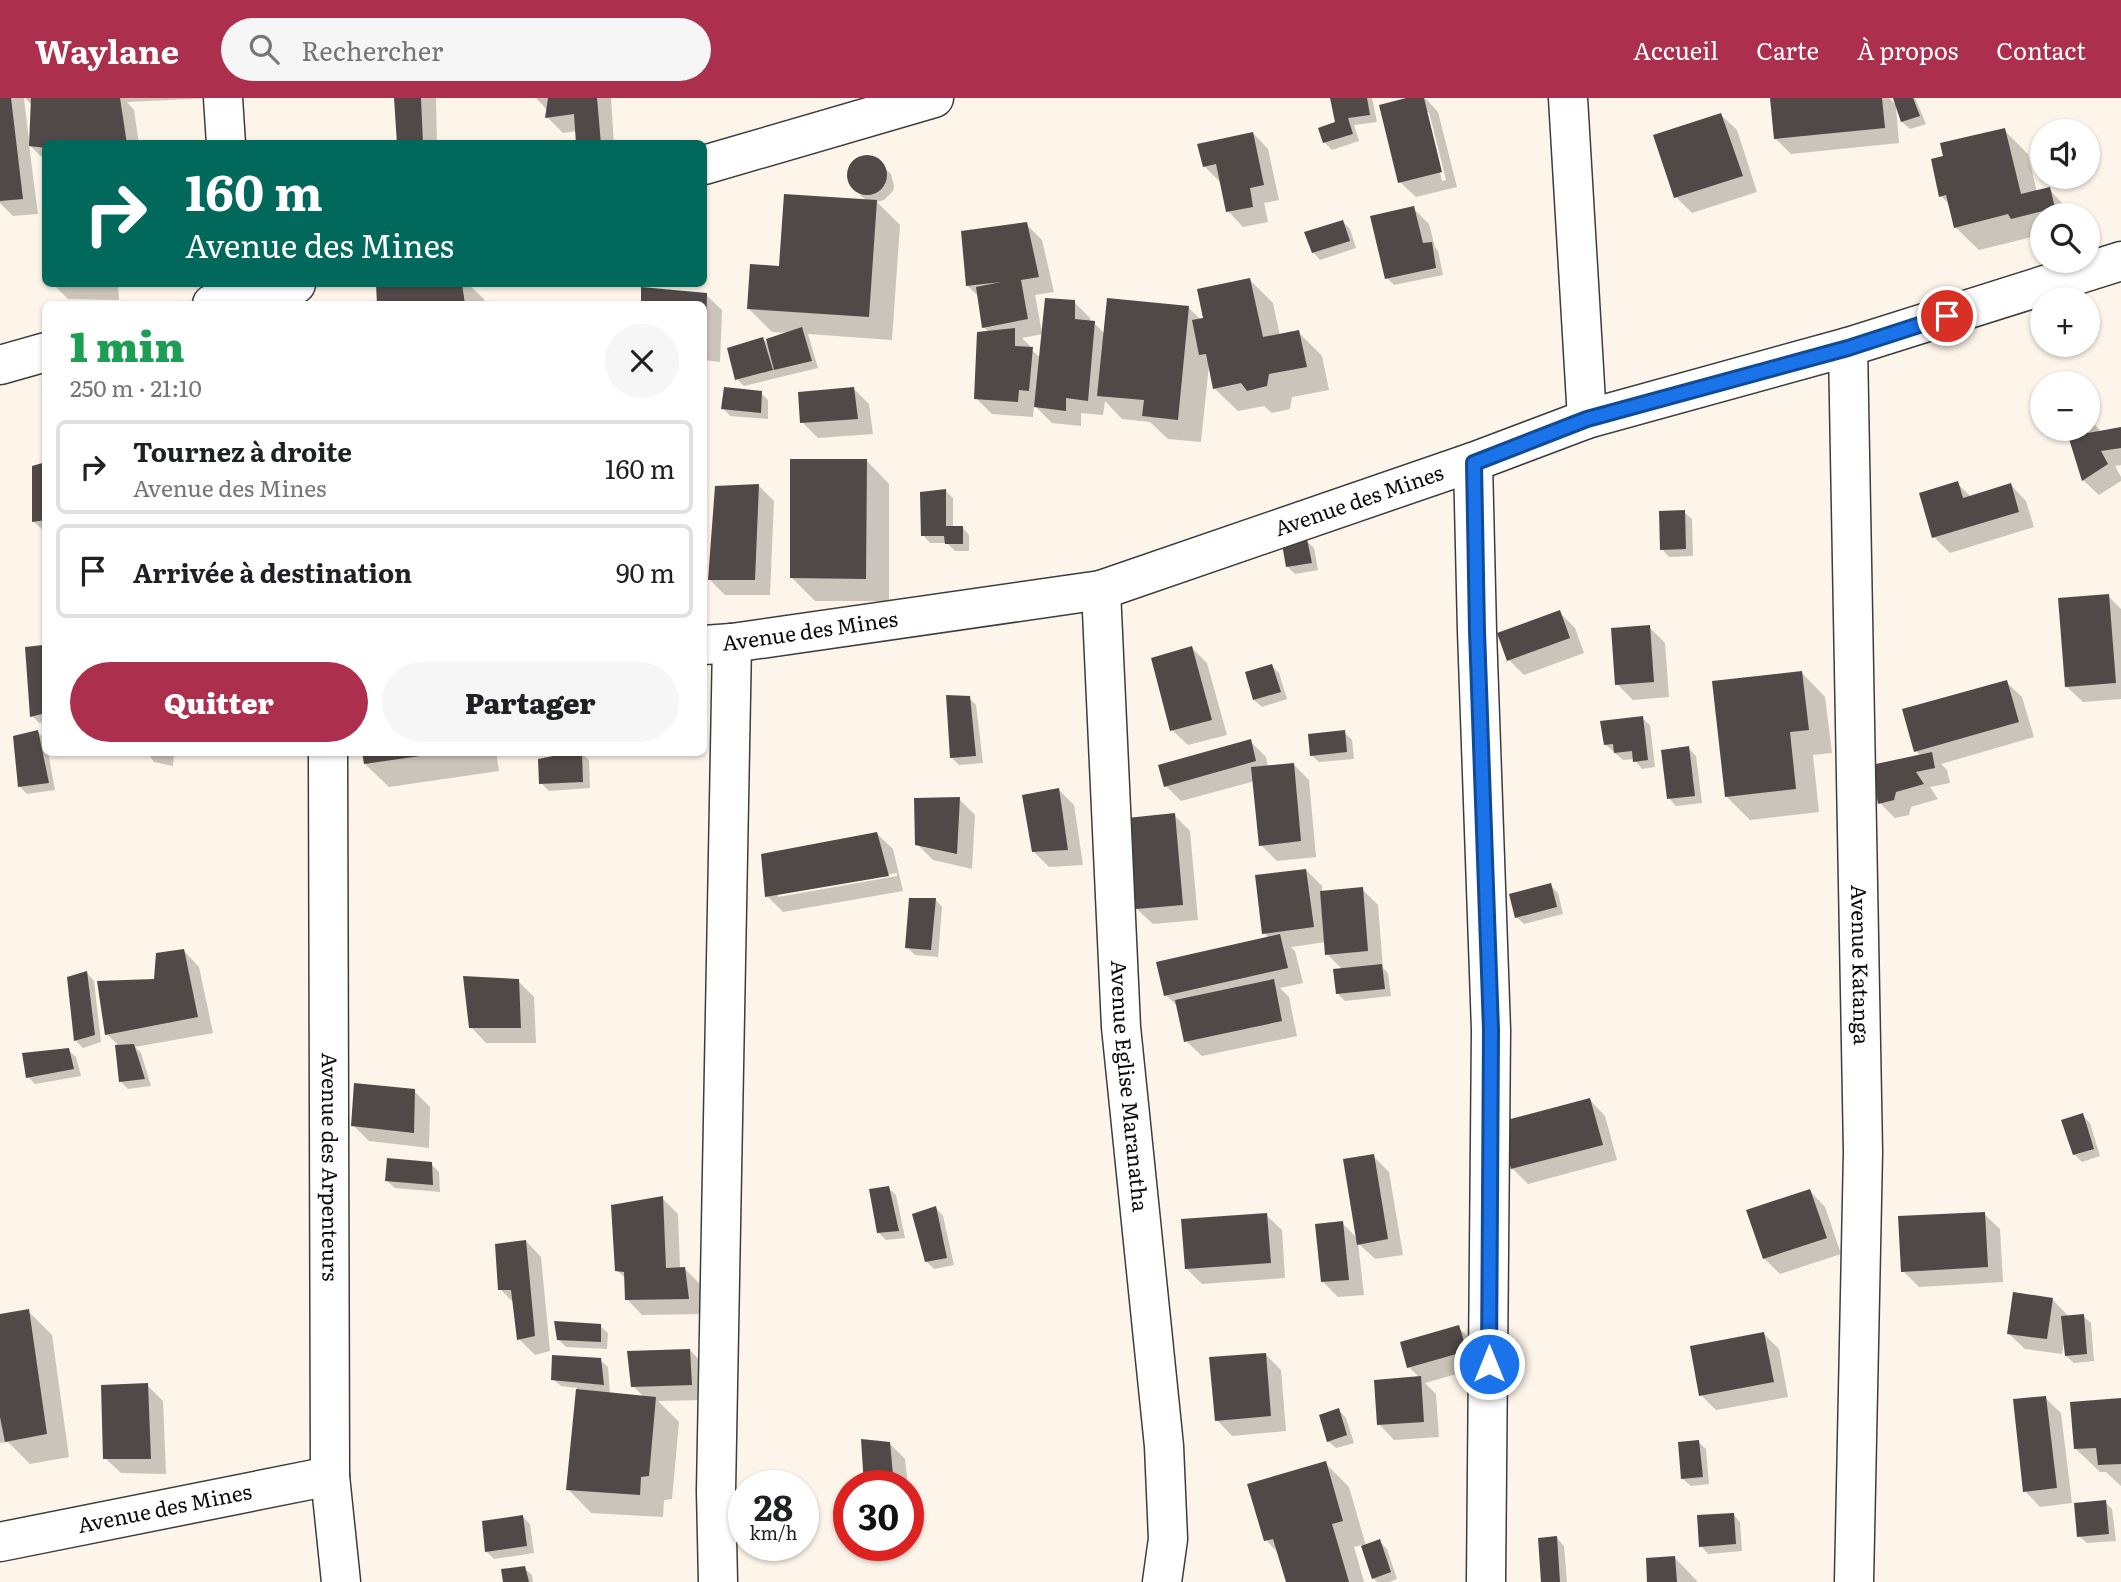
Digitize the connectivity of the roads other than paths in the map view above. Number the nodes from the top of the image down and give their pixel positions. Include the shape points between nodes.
1 (223, 98) edge
2 (934, 98) edge
3 (1568, 98) edge
4 (226, 140) edge
5 (707, 164) edge
6 (2121, 261) edge
7 (278, 287) edge
8 (226, 296) edge
9 (1848, 348) junction
10 (42, 353) edge
11 (0, 365) edge
12 (1587, 419) junction
13 (1474, 463) junction
14 (1101, 590) junction
15 (718, 644) edge
16 (328, 756) edge
17 (330, 1476) junction
18 (0, 1542) edge
19 (341, 1582) edge
20 (718, 1582) edge
21 (1162, 1582) edge
22 (1486, 1582) edge
23 (1854, 1582) edge

1 - 4 street
2 - 5 street
3 - 12 street
6 - 9 street, Avenue des Mines
7 - 8 street
9 - 12 street, Avenue des Mines
9 - 23 street, Avenue Katanga via 1863,1152
10 - 11 street
12 - 13 street, Avenue des Mines
13 - 14 street, Avenue des Mines
13 - 22 street via 1491,1030
14 - 15 street, Avenue des Mines
14 - 21 street, Avenue Eglise Maranatha via 1121,1027 1164,1446 1168,1539
15 - 20 street
16 - 17 street, Avenue des Arpenteurs
17 - 18 street, Avenue des Mines
17 - 19 street, Avenue des Arpenteurs

